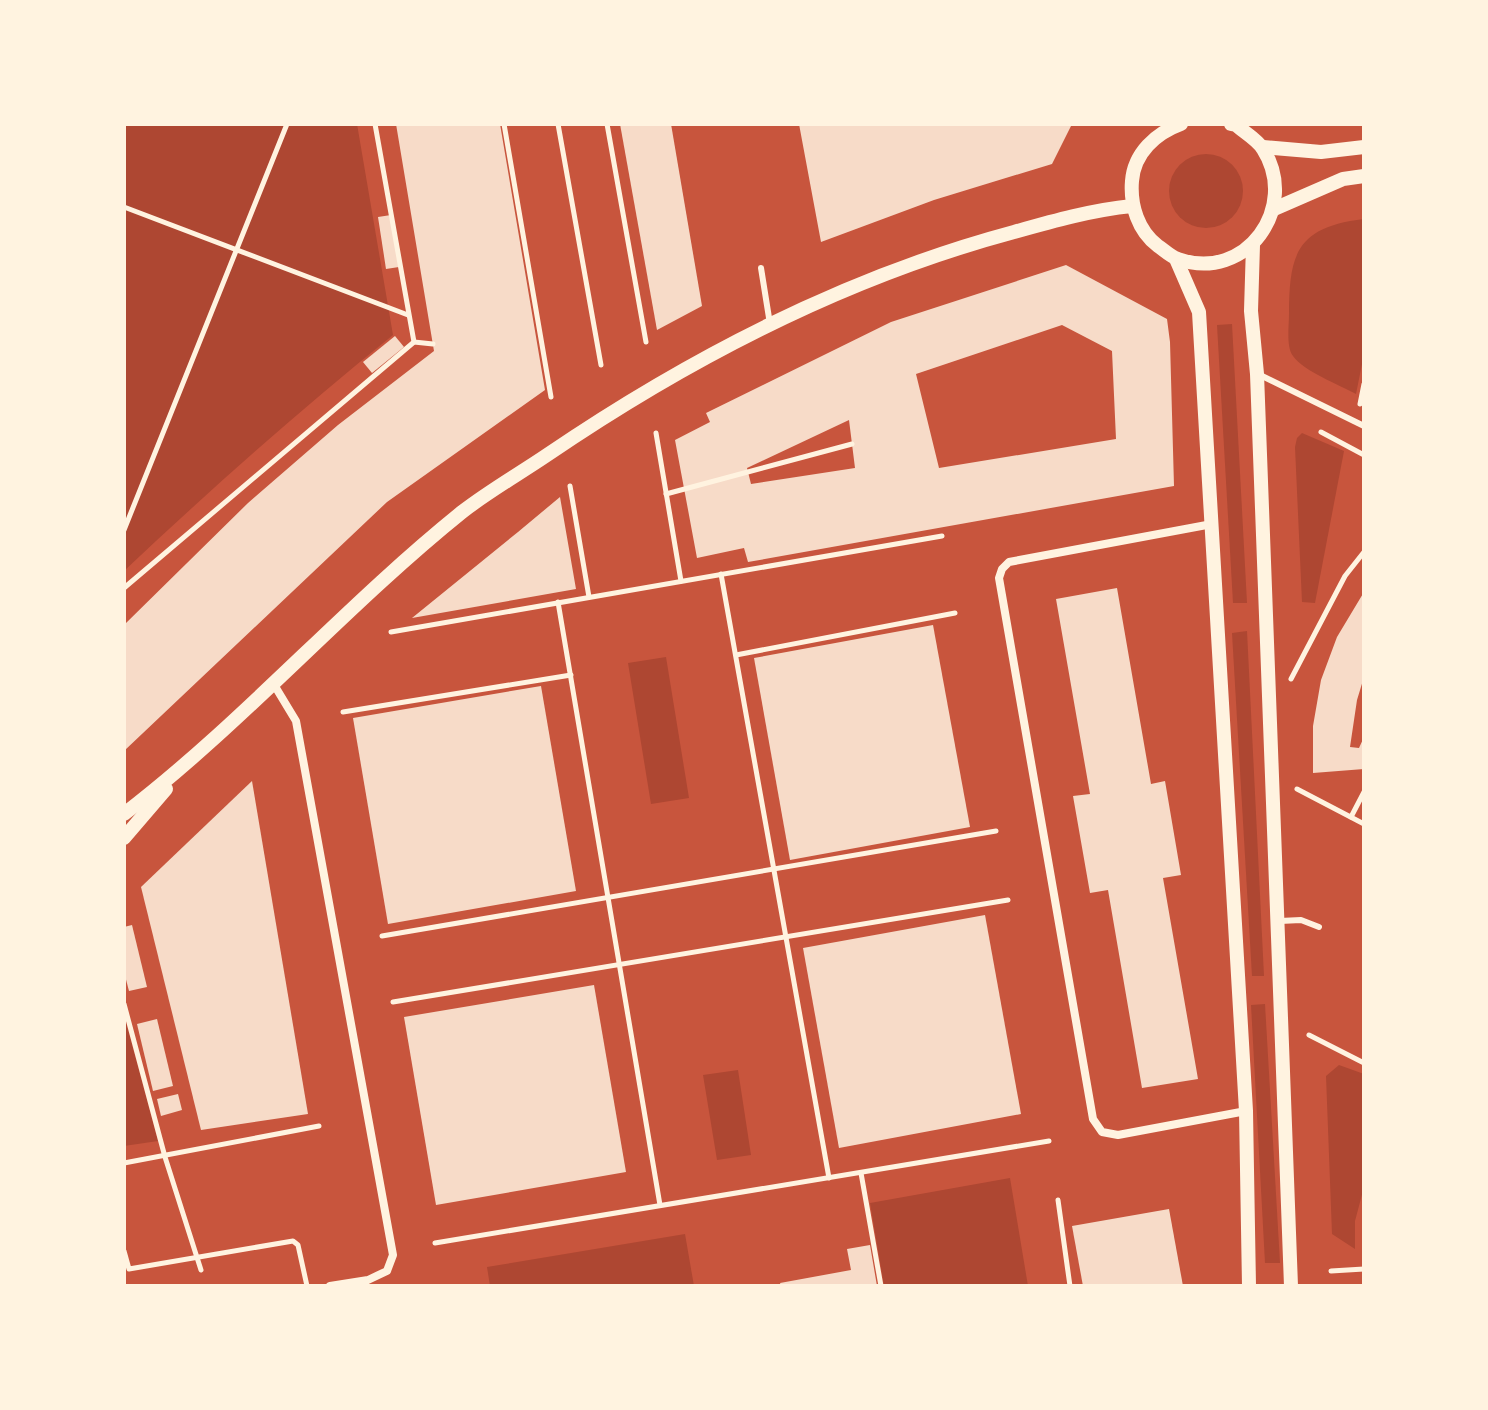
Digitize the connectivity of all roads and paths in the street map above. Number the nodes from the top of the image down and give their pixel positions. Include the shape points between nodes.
1 (287, 124) edge
2 (375, 124) edge
3 (504, 124) edge
4 (558, 124) edge
5 (607, 124) edge
6 (1181, 124) edge
7 (1234, 124) edge
8 (1162, 127) edge
9 (1263, 147) junction
10 (1364, 147) edge
11 (1364, 176) edge
12 (1132, 206) junction
13 (124, 207) edge
14 (1274, 209) junction
15 (1253, 245) junction
16 (236, 250) junction
17 (1176, 259) junction
18 (761, 268) dead end
19 (409, 315) junction
20 (770, 324) junction
21 (414, 342) junction
22 (646, 342) dead end
23 (433, 344) dead end
24 (601, 365) dead end
25 (1257, 374) junction
26 (1364, 384) edge
27 (551, 397) dead end
28 (1360, 404) dead end
29 (1364, 426) edge
30 (1321, 432) dead end
31 (656, 433) dead end
32 (852, 444) dead end
33 (1364, 455) edge
34 (570, 486) dead end
35 (666, 494) junction
36 (1213, 524) junction
37 (124, 530) edge
38 (942, 536) dead end
39 (1364, 552) edge
40 (721, 574) junction
41 (681, 581) junction
42 (124, 588) edge
43 (589, 597) junction
44 (558, 602) junction
45 (955, 613) dead end
46 (391, 632) dead end
47 (736, 655) junction
48 (571, 675) junction
49 (1290, 680) dead end
50 (273, 683) junction
51 (343, 712) dead end
52 (178, 773) junction
53 (1297, 789) dead end
54 (1364, 792) edge
55 (124, 814) edge
56 (1351, 817) junction
57 (1364, 824) edge
58 (996, 831) dead end
59 (124, 838) edge
60 (774, 869) junction
61 (608, 898) junction
62 (1008, 900) dead end
63 (1278, 921) junction
64 (1319, 927) dead end
65 (382, 936) dead end
66 (786, 937) junction
67 (619, 965) junction
68 (393, 1002) dead end
69 (124, 1004) edge
70 (1309, 1035) dead end
71 (1364, 1063) edge
72 (1246, 1111) junction
73 (319, 1126) dead end
74 (1049, 1141) dead end
75 (165, 1157) junction
76 (124, 1163) edge
77 (861, 1172) junction
78 (829, 1178) junction
79 (1058, 1200) dead end
80 (660, 1205) junction
81 (435, 1243) dead end
82 (124, 1251) edge
83 (197, 1259) junction
84 (1364, 1269) edge
85 (201, 1270) dead end
86 (1331, 1271) dead end
87 (1293, 1282) edge
88 (307, 1286) edge
89 (330, 1286) edge
90 (881, 1286) edge
91 (1070, 1286) edge
92 (1249, 1286) edge

1 - 16 path
2 - 19 path
3 - 27 path
4 - 24 path
5 - 22 path
6 - 8 street
7 - 9 street
8 - 12 street via 1142,151 1132,178
9 - 10 street via 1321,152
9 - 14 street via 1276,177
11 - 14 street via 1343,179
12 - 17 street via 1148,238
12 - 20 street via 1079,214 964,245
13 - 16 path
14 - 15 street
15 - 17 street via 1230,260 1203,264
15 - 25 street via 1251,311
16 - 19 path
16 - 37 path
17 - 36 street via 1199,312
18 - 20 lane
19 - 21 path
20 - 50 street via 704,356 594,422 464,511
21 - 23 path
21 - 42 path
25 - 29 lane
25 - 63 street
26 - 28 path
30 - 33 path
31 - 35 path
32 - 35 path
34 - 43 path
35 - 41 path
36 - 72 street
36 - 72 street via 1009,562 999,578 1093,1119 1102,1132 1118,1135
38 - 40 path
39 - 49 path via 1345,576
40 - 41 path
40 - 47 path
41 - 43 path
43 - 44 path
44 - 46 path
44 - 48 path
45 - 47 path
47 - 60 path
48 - 51 path
48 - 61 path
50 - 52 street
50 - 89 street via 296,721 393,1255 387,1271
52 - 55 street
52 - 59 street
53 - 56 path
54 - 56 path
56 - 57 path
58 - 60 path
60 - 61 path
60 - 66 path
61 - 65 path
61 - 67 path
62 - 66 path
63 - 64 lane via 1301,920
63 - 87 street
66 - 67 path
66 - 78 path
67 - 68 path
67 - 80 path
69 - 75 path
70 - 71 path
72 - 92 street
73 - 75 path
74 - 77 path
75 - 76 path
75 - 83 path
77 - 78 path
77 - 90 path
78 - 80 path
79 - 91 path
80 - 81 path
82 - 83 path via 129,1269
83 - 85 path
83 - 88 path via 293,1241
84 - 86 path

